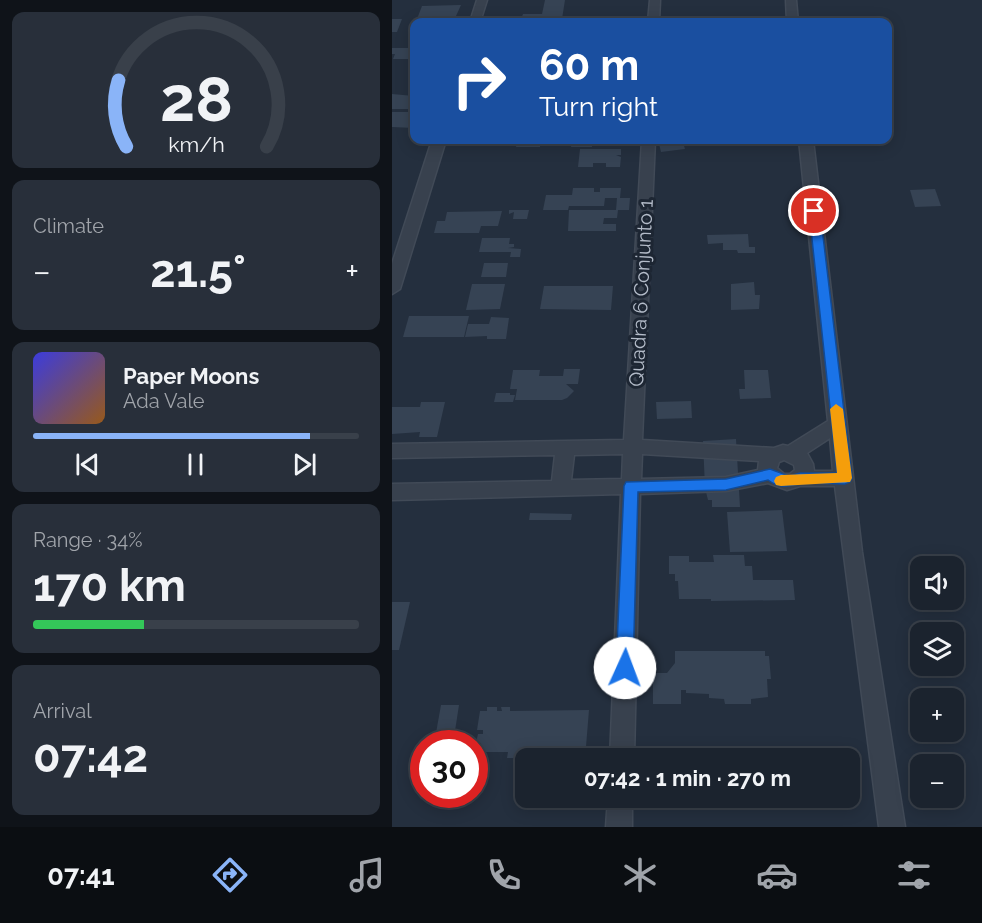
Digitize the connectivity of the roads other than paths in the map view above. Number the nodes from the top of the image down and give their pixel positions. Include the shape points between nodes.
1 (482, 0) edge
2 (655, 0) edge
3 (791, 0) edge
4 (476, 18) edge
5 (654, 18) edge
6 (793, 18) edge
7 (438, 144) edge
8 (648, 144) edge
9 (806, 144) edge
10 (392, 290) edge
11 (838, 424) junction
12 (634, 447) junction
13 (565, 448) junction
14 (392, 451) edge
15 (783, 454) junction
16 (770, 474) junction
17 (800, 478) junction
18 (845, 478) junction
19 (631, 486) junction
20 (561, 487) junction
21 (392, 492) edge
22 (622, 748) edge
23 (620, 808) edge
24 (619, 827) edge
25 (892, 827) edge

1 - 4 street
2 - 5 street
3 - 6 street
7 - 10 street
8 - 12 street, Quadra 6 Conjunto 1
9 - 11 street
11 - 15 street
11 - 18 street
12 - 13 street
12 - 15 street
12 - 19 street, Quadra 6 Conjunto 1
13 - 14 street
13 - 20 street
15 - 16 street via 768,460
15 - 17 street via 800,458 805,465
16 - 17 street via 790,482
16 - 19 street via 726,484
17 - 18 street
18 - 25 street
19 - 20 street
19 - 22 street, Quadra 6 Conjunto 1
20 - 21 street
23 - 24 street

